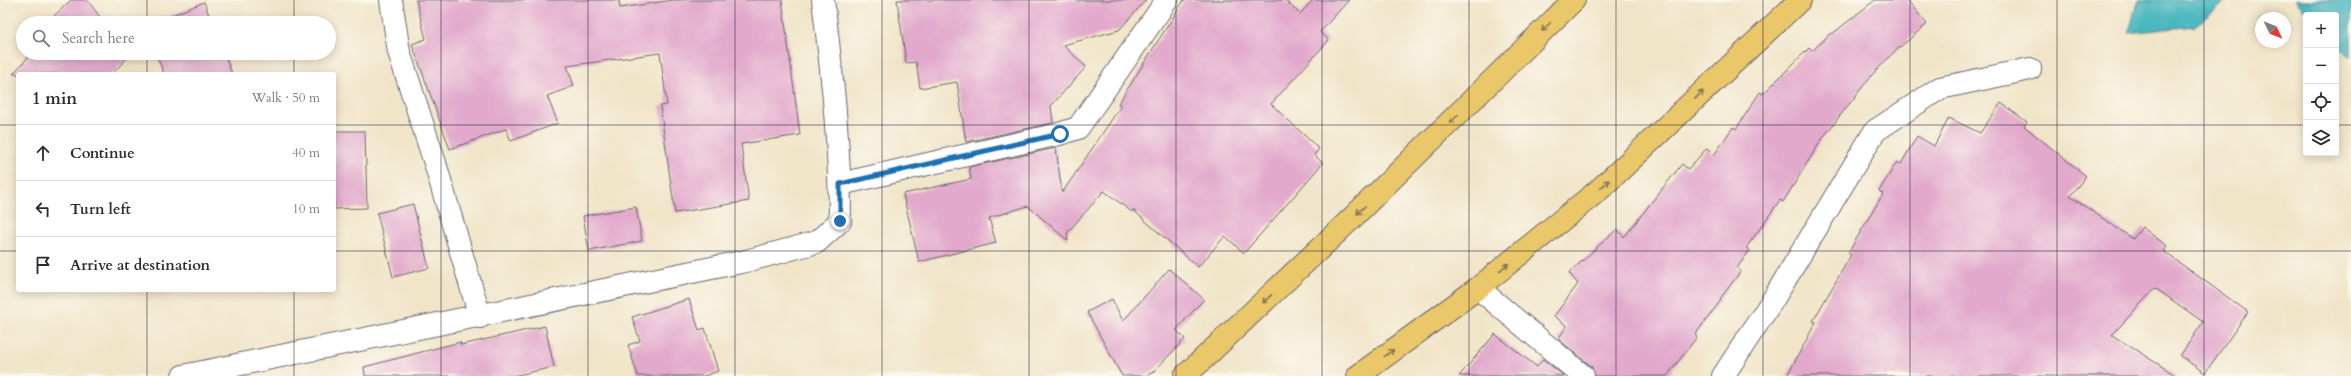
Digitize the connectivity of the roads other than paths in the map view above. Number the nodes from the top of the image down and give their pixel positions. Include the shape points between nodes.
1 (391, 0) edge
2 (823, 0) edge
3 (1167, 0) edge
4 (1574, 0) edge
5 (1800, 0) edge
6 (2030, 69) dead end
7 (840, 184) junction
8 (1478, 288) junction
9 (480, 317) junction
10 (183, 376) edge
11 (1185, 376) edge
12 (1358, 376) edge
13 (1583, 376) edge
14 (1722, 376) edge

1 - 9 street via 400,52
2 - 7 street
3 - 7 street via 1078,128
4 -> 11 main road via 1352,218
8 -> 5 main road via 1600,188
6 - 14 street via 1940,88 1874,131 1774,298
7 - 9 street via 840,221 817,242 746,261
12 -> 8 main road
8 - 13 street
9 - 10 street

